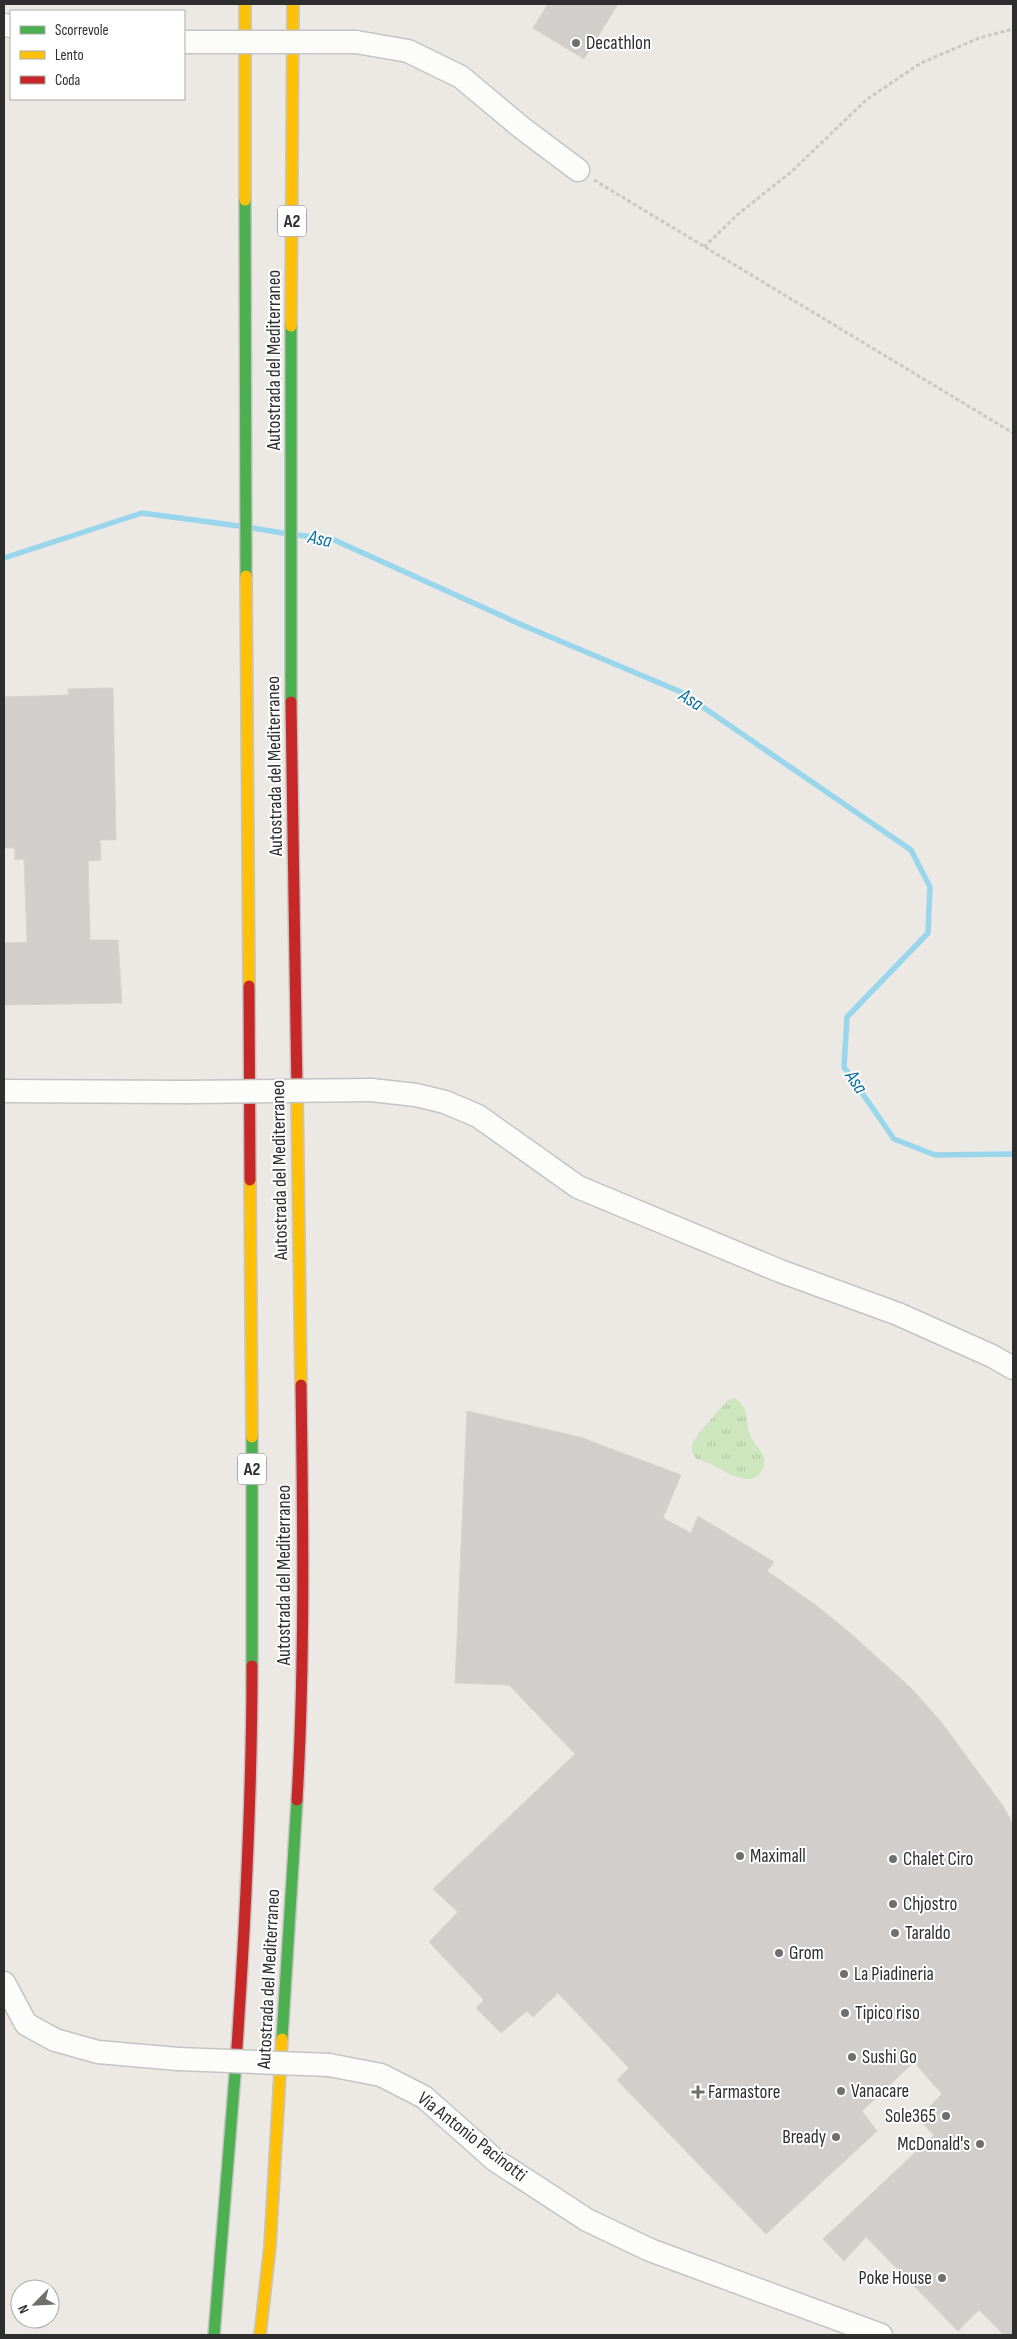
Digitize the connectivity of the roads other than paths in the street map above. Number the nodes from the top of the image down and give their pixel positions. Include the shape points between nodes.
1 (245, 4) edge
2 (293, 4) edge
3 (297, 4) edge
4 (293, 16) junction
5 (185, 42) edge
6 (578, 170) road end
7 (4, 1091) edge
8 (1013, 1368) edge
9 (4, 1984) edge
10 (214, 2335) edge
11 (260, 2335) edge
12 (882, 2335) edge

1 - 10 highway, Autostrada del Mediterraneo / A2 via 252,1747 243,1958
2 - 4 highway, Autostrada del Mediterraneo / A2
3 - 4 highway
4 - 11 highway, Autostrada del Mediterraneo / A2 via 290,605 303,1546 300,1738 270,2246
5 - 6 street, bridge via 356,42 408,51 461,77
7 - 8 street, bridge via 371,1090 445,1102 478,1116 578,1187 780,1271 898,1314
9 - 12 street, Via Antonio Pacinotti, bridge via 26,2024 55,2040 98,2052 328,2065 381,2075 424,2097 495,2160 587,2220 650,2250

